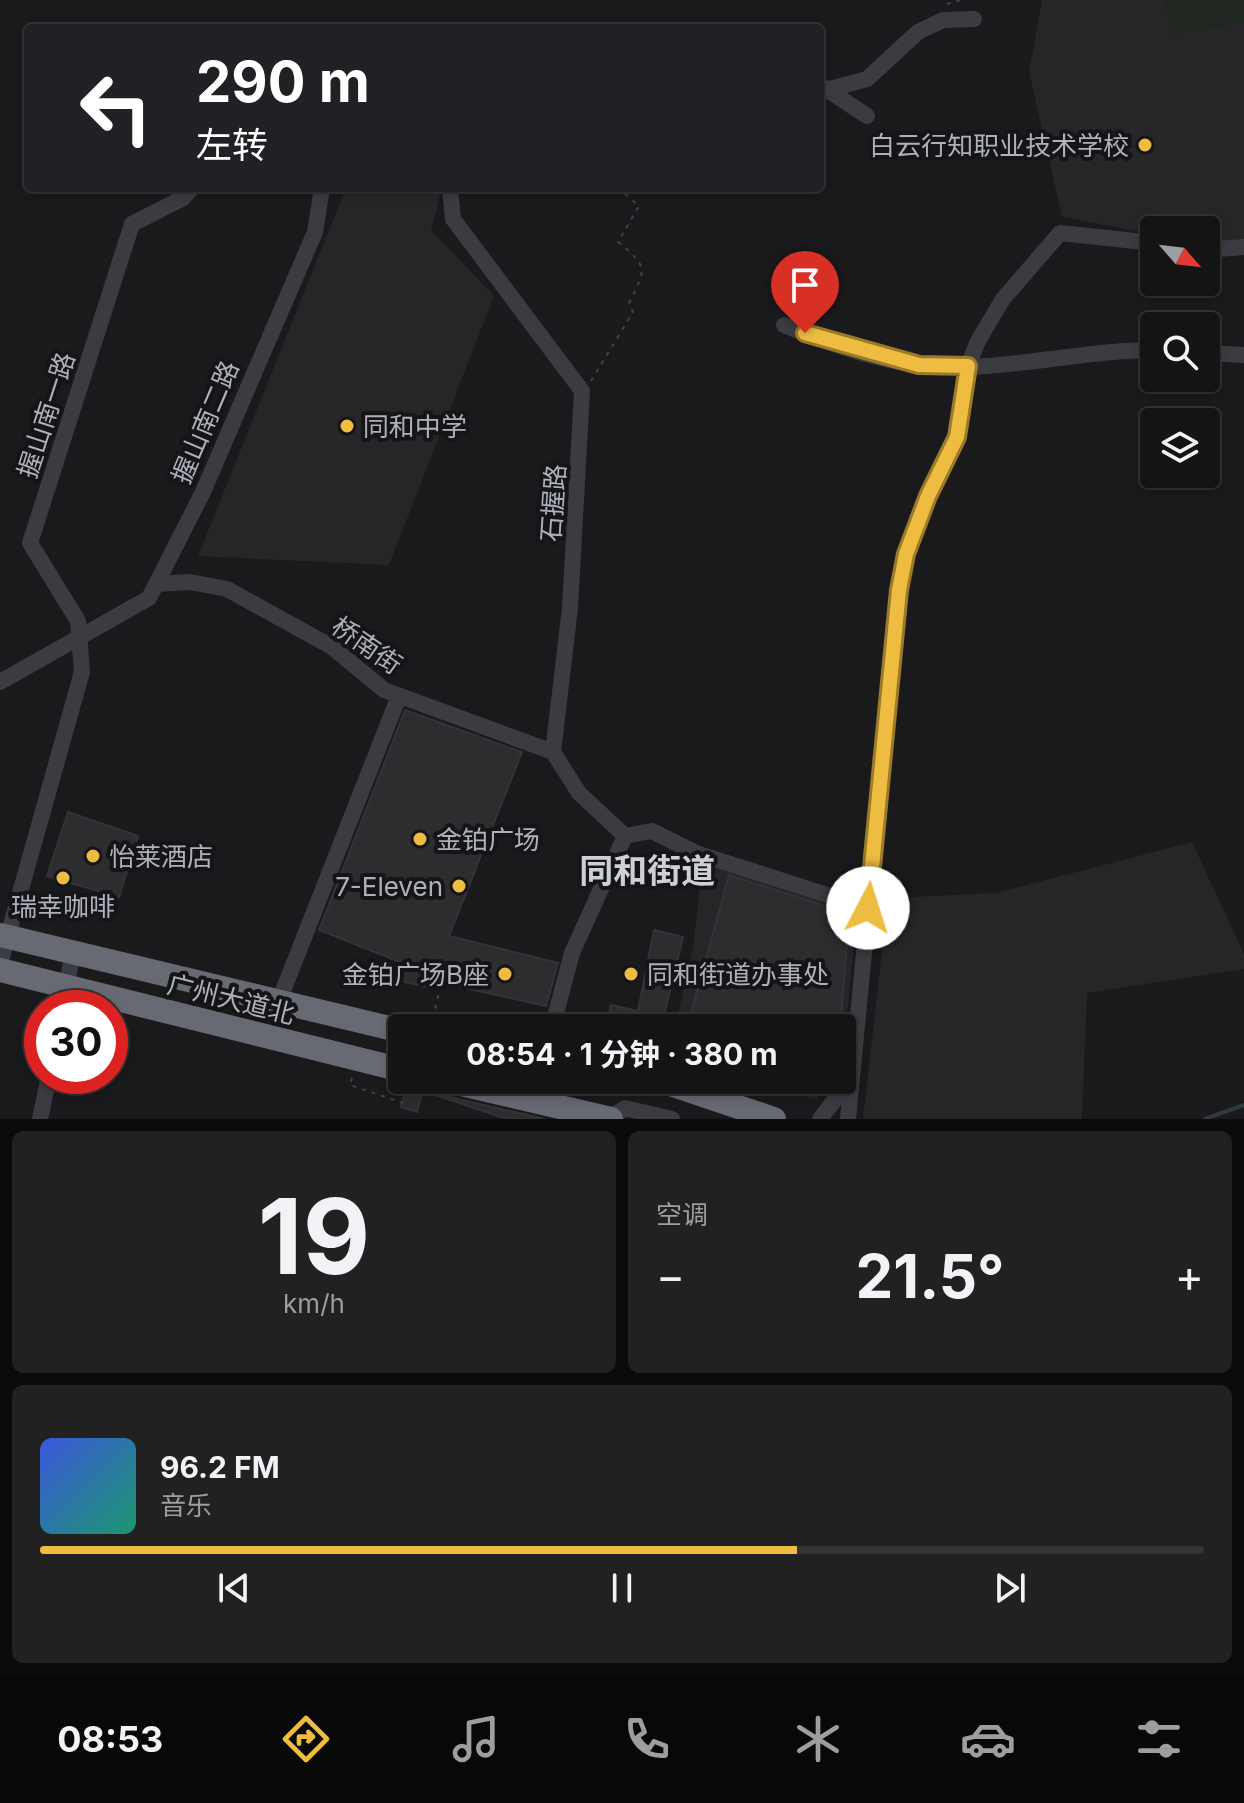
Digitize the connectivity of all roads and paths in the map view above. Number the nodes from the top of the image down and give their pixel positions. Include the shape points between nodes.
1 (974, 19) dead end
2 (825, 88) edge
3 (867, 116) dead end
4 (188, 192) edge
5 (321, 192) edge
6 (450, 192) edge
7 (623, 192) edge
8 (1140, 242) edge
9 (1244, 247) edge
10 (1220, 249) edge
11 (784, 325) dead end
12 (1140, 351) edge
13 (1220, 354) edge
14 (1244, 355) edge
15 (968, 366) junction
16 (582, 391) junction
17 (156, 584) junction
18 (80, 636) junction
19 (0, 682) edge
20 (399, 696) junction
21 (553, 752) junction
22 (625, 836) junction
23 (868, 908) junction
24 (3, 935) edge
25 (73, 953) junction
26 (0, 967) edge
27 (432, 983) dead end
28 (47, 990) edge
29 (66, 990) edge
30 (279, 1001) junction
31 (128, 1011) edge
32 (434, 1014) edge
33 (556, 1014) edge
34 (856, 1022) edge
35 (388, 1028) edge
36 (358, 1059) junction
37 (388, 1066) edge
38 (45, 1094) edge
39 (504, 1094) edge
40 (698, 1094) edge
41 (842, 1094) edge
42 (849, 1094) edge
43 (403, 1103) dead end
44 (764, 1117) edge
45 (40, 1119) edge
46 (610, 1119) edge
47 (672, 1119) edge
48 (820, 1119) edge
49 (848, 1119) edge

1 - 2 street via 943,20 918,32 867,79
2 - 3 street
4 - 18 street, 握山南一路 via 132,224 30,543 70,605
5 - 17 street, 握山南二路 via 315,232 203,492
6 - 16 street via 453,219
7 - 16 path via 639,206 618,242 641,260 644,273 629,303 633,312
8 - 15 street via 1060,233 1003,299
9 - 10 street
11 - 15 street via 825,342 919,365
12 - 15 street
13 - 14 street
15 - 23 street via 957,437 906,554 899,590
16 - 21 street, 石握路 via 570,608
17 - 18 street, 握山南二路 via 149,598
17 - 20 street, 桥南街 via 190,582 227,589 332,647 384,690
18 - 19 street, 握山南二路
18 - 24 street, 握山南一路 via 80,687
20 - 21 street, 桥南街
20 - 30 street
21 - 22 street via 579,793
22 - 23 street via 652,831 710,858
22 - 33 street via 577,941
23 - 34 street
24 - 25 highway, 广州大道北
24 - 26 street, 握山南一路
25 - 29 street
25 - 30 highway, 广州大道北
26 - 28 highway, 广州大道北
27 - 32 path via 441,985
30 - 35 highway, 广州大道北
31 - 36 highway, 广州大道北
36 - 37 highway, 广州大道北
36 - 43 path via 350,1085
38 - 45 street
39 - 46 highway
40 - 44 highway
41 - 48 street
42 - 49 street
46 - 47 street via 625,1108

